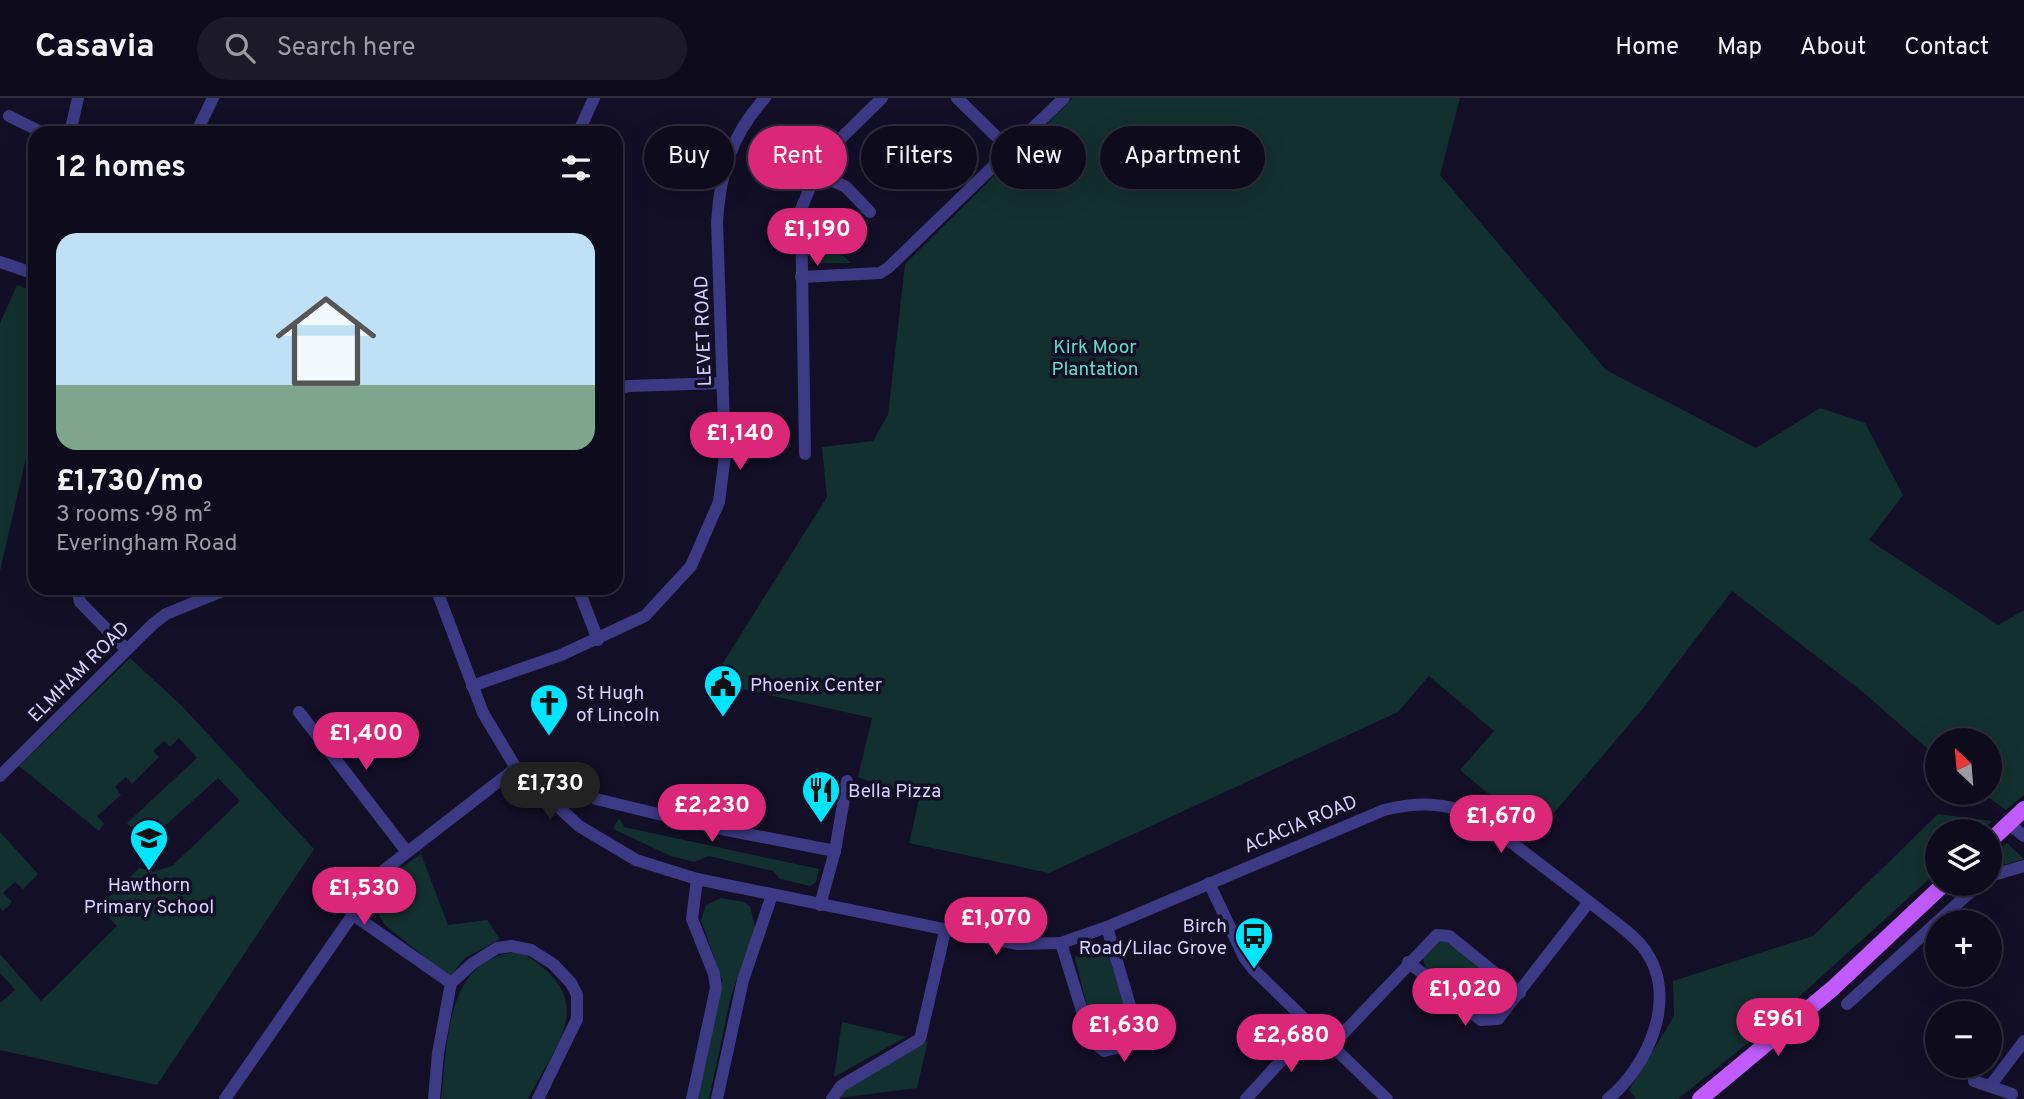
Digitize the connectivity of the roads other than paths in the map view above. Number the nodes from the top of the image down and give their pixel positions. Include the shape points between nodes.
1 (78, 98) edge
2 (213, 98) edge
3 (594, 98) edge
4 (765, 98) edge
5 (882, 98) edge
6 (957, 98) edge
7 (1064, 98) edge
8 (9, 116) dead end
9 (29, 126) edge
10 (71, 126) edge
11 (199, 126) edge
12 (581, 126) edge
13 (1034, 126) edge
14 (991, 131) edge
15 (847, 132) edge
16 (991, 167) edge
17 (847, 188) edge
18 (809, 189) edge
19 (870, 212) dead end
20 (0, 262) edge
21 (28, 272) edge
22 (801, 277) junction
23 (723, 383) junction
24 (623, 386) edge
25 (805, 454) dead end
26 (78, 595) edge
27 (213, 595) edge
28 (439, 595) edge
29 (581, 595) edge
30 (598, 640) junction
31 (127, 650) junction
32 (472, 686) junction
33 (299, 712) dead end
34 (516, 768) junction
35 (0, 775) edge
36 (848, 781) dead end
37 (596, 799) dead end
38 (2024, 809) edge
39 (2008, 823) junction
40 (2002, 829) edge
41 (2024, 836) edge
42 (835, 851) junction
43 (407, 852) junction
44 (2024, 866) edge
45 (2002, 872) edge
46 (697, 879) junction
47 (1209, 883) junction
48 (772, 895) junction
49 (1931, 896) edge
50 (1966, 896) edge
51 (1589, 902) junction
52 (820, 905) junction
53 (352, 914) junction
54 (1107, 927) junction
55 (946, 931) junction
56 (1061, 943) junction
57 (1408, 962) junction
58 (451, 983) junction
59 (1520, 993) junction
60 (1847, 1004) dead end
61 (1313, 1026) junction
62 (2024, 1041) edge
63 (1333, 1044) junction
64 (1974, 1081) dead end
65 (1990, 1086) junction
66 (2012, 1094) dead end
67 (225, 1099) edge
68 (434, 1099) edge
69 (538, 1099) edge
70 (692, 1099) edge
71 (717, 1099) edge
72 (832, 1099) edge
73 (1246, 1099) edge
74 (1387, 1099) edge
75 (1608, 1099) edge
76 (1700, 1099) edge

1 - 10 street
2 - 11 street
3 - 12 street
4 - 23 street, LEVET ROAD via 732,144 719,186
5 - 15 street
6 - 14 street
7 - 13 street
8 - 9 street
16 - 22 street via 880,273
17 - 19 street
18 - 22 street via 801,209
20 - 21 street
22 - 25 street
23 - 24 street
23 - 30 street, LEVET ROAD via 723,478 703,542 691,566 645,616
26 - 31 street via 80,602
27 - 31 street, ELMHAM ROAD via 166,614
28 - 32 street, ACACIA ROAD
29 - 30 street
30 - 32 street, LEVET ROAD
31 - 35 street, ELMHAM ROAD
32 - 34 street, ACACIA ROAD
33 - 43 street
34 - 43 street
34 - 46 street, ACACIA ROAD via 603,843 636,860
36 - 42 street
37 - 42 street
38 - 39 main road
39 - 40 main road
39 - 41 street
42 - 52 street
43 - 53 street via 383,872
44 - 45 street
46 - 48 street, ACACIA ROAD
46 - 70 street via 692,919 716,988
47 - 51 street, ACACIA ROAD via 1384,810 1436,804 1477,816
47 - 54 street, ACACIA ROAD
47 - 61 street via 1244,957 1268,986
48 - 52 street, ACACIA ROAD
48 - 71 street via 743,981
49 - 76 main road via 1832,989
50 - 60 street
51 - 59 street
51 - 75 street, ACACIA ROAD via 1645,949 1658,988 1655,1031 1644,1056
52 - 55 street, ACACIA ROAD
53 - 58 street
53 - 67 street
54 - 56 street, ACACIA ROAD
54 - 56 street via 1137,1030 1128,1045 1104,1051 1091,1040
55 - 56 street, ACACIA ROAD via 1017,944
55 - 72 street via 920,1039 841,1086
57 - 59 street via 1430,939 1444,934
57 - 59 street via 1481,1020 1499,1019
57 - 63 street
58 - 68 street
58 - 69 street via 497,948 511,946 531,950 571,983 577,995 577,1019
61 - 63 street
61 - 73 street
62 - 65 street
63 - 74 street
64 - 65 street
65 - 66 street

